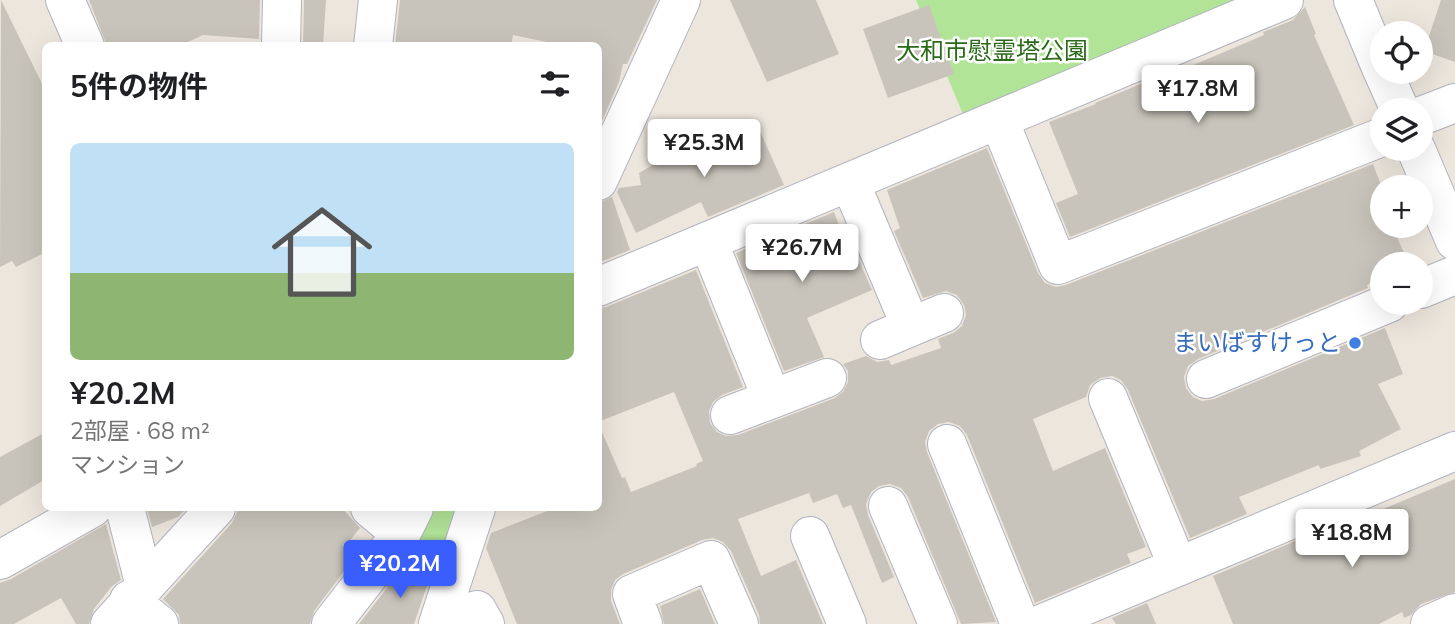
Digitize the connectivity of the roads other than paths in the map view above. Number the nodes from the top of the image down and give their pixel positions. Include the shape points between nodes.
1 (65, 0) edge
2 (282, 0) edge
3 (378, 0) edge
4 (681, 0) edge
5 (1284, 0) edge
6 (1353, 0) edge
7 (1370, 40) edge
8 (83, 42) edge
9 (281, 42) edge
10 (373, 42) edge
11 (1455, 103) edge
12 (1433, 111) edge
13 (999, 120) junction
14 (610, 127) edge
15 (1370, 142) edge
16 (1421, 161) edge
17 (602, 163) edge
18 (850, 182) junction
19 (708, 241) junction
20 (1455, 241) edge
21 (1455, 275) edge
22 (1433, 284) edge
23 (602, 285) edge
24 (1370, 311) edge
25 (911, 327) dead end
26 (827, 378) dead end
27 (1206, 379) dead end
28 (1108, 398) dead end
29 (772, 399) junction
30 (730, 415) dead end
31 (947, 444) dead end
32 (1455, 451) edge
33 (888, 506) dead end
34 (87, 511) edge
35 (125, 511) edge
36 (213, 511) edge
37 (379, 511) edge
38 (475, 511) edge
39 (408, 521) edge
40 (810, 536) dead end
41 (0, 560) edge
42 (1178, 567) junction
43 (128, 603) edge
44 (1455, 613) edge
45 (1092, 614) edge
46 (439, 623) edge
47 (159, 624) edge
48 (331, 624) edge
49 (485, 624) edge
50 (643, 624) edge
51 (739, 624) edge
52 (846, 624) edge
53 (938, 624) edge
54 (1020, 624) edge
55 (1041, 624) edge
56 (1430, 624) edge

1 - 8 street
2 - 9 street
3 - 10 street
4 - 14 street
5 - 13 street
6 - 7 street
11 - 12 street
13 - 15 street via 1058,265
13 - 18 street
14 - 17 street
16 - 20 street
18 - 19 street
18 - 25 street
19 - 23 street
19 - 29 street
21 - 22 street
24 - 27 street
26 - 29 street
28 - 42 street
29 - 30 street
31 - 54 street
32 - 42 street
33 - 53 street
34 - 41 street
35 - 43 street
36 - 43 street
37 - 39 street
38 - 46 street
39 - 48 street
40 - 52 street
42 - 45 street
43 - 47 street
44 - 56 street
45 - 55 street
46 - 49 street via 477,610
50 - 51 street via 632,594 711,560

